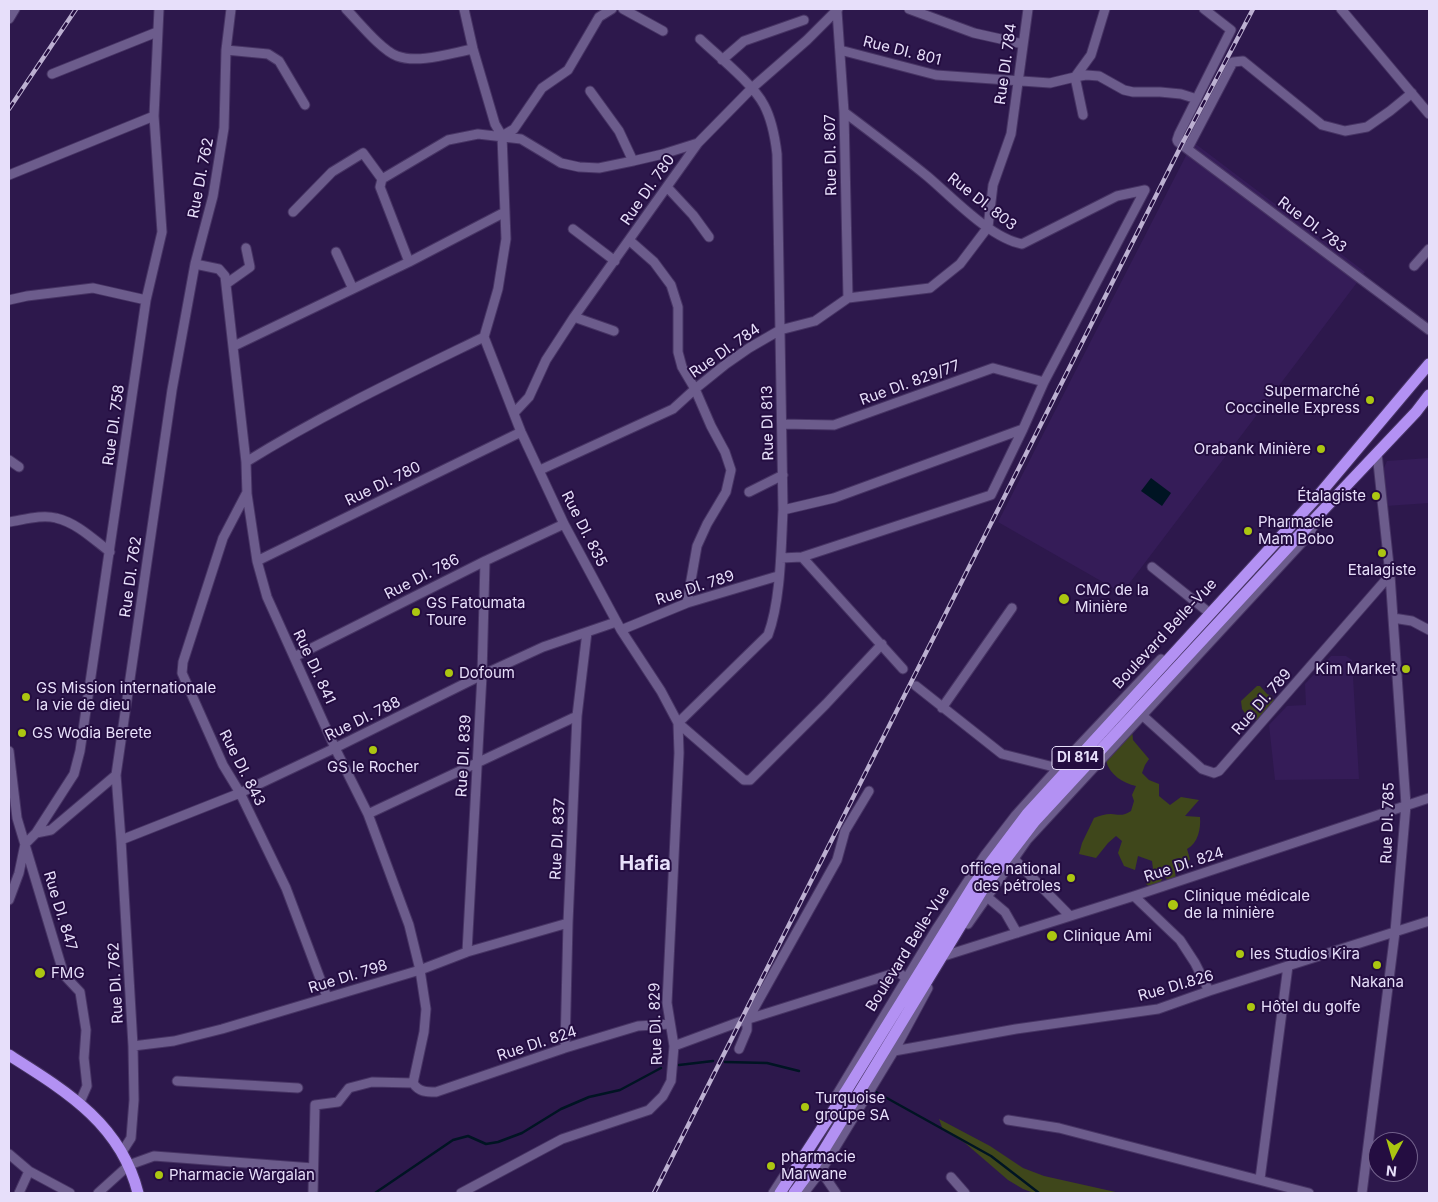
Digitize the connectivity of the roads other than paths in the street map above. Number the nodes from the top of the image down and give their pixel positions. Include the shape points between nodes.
1 (16, 9) edge
2 (159, 9) edge
3 (231, 9) edge
4 (346, 9) edge
5 (464, 9) edge
6 (612, 9) edge
7 (623, 9) edge
8 (909, 9) edge
9 (1028, 9) edge
10 (1105, 9) edge
11 (1204, 9) edge
12 (1341, 9) edge
13 (837, 10) edge
14 (9, 19) edge
15 (804, 20) dead end
16 (663, 31) dead end
17 (157, 32) junction
18 (700, 39) dead end
19 (1023, 44) junction
20 (473, 49) junction
21 (226, 50) junction
22 (840, 50) junction
23 (722, 60) junction
24 (52, 74) dead end
25 (1075, 77) junction
26 (1017, 81) junction
27 (752, 88) junction
28 (590, 91) dead end
29 (1412, 92) junction
30 (1197, 98) junction
31 (305, 105) dead end
32 (844, 112) junction
33 (1429, 114) edge
34 (1083, 115) dead end
35 (154, 116) junction
36 (502, 136) junction
37 (698, 143) junction
38 (1188, 148) junction
39 (632, 161) junction
40 (9, 175) edge
41 (382, 179) junction
42 (667, 187) junction
43 (293, 212) dead end
44 (505, 212) junction
45 (988, 227) junction
46 (573, 229) dead end
47 (709, 237) dead end
48 (629, 240) junction
49 (246, 248) dead end
50 (1429, 249) edge
51 (336, 252) dead end
52 (615, 261) junction
53 (409, 262) junction
54 (195, 264) junction
55 (1414, 266) dead end
56 (226, 284) junction
57 (353, 289) junction
58 (848, 298) junction
59 (9, 300) edge
60 (146, 300) junction
61 (574, 317) junction
62 (780, 330) junction
63 (1429, 330) edge
64 (614, 331) dead end
65 (484, 337) junction
66 (234, 346) junction
67 (1429, 356) edge
68 (1429, 364) edge
69 (1044, 382) junction
70 (695, 388) junction
71 (1429, 395) edge
72 (1429, 402) edge
73 (1392, 407) junction
74 (514, 412) junction
75 (1416, 412) junction
76 (782, 424) junction
77 (1404, 424) junction
78 (1023, 429) junction
79 (521, 432) junction
80 (1377, 453) junction
81 (9, 460) edge
82 (246, 462) junction
83 (19, 467) dead end
84 (540, 470) junction
85 (783, 475) junction
86 (749, 492) dead end
87 (247, 494) junction
88 (1319, 495) junction
89 (1332, 501) junction
90 (783, 510) junction
91 (1323, 510) junction
92 (9, 522) edge
93 (564, 524) junction
94 (110, 552) junction
95 (802, 557) junction
96 (781, 558) junction
97 (257, 561) junction
98 (484, 561) junction
99 (1152, 567) dead end
100 (1390, 575) junction
101 (778, 576) junction
102 (687, 603) junction
103 (1012, 608) dead end
104 (1207, 611) junction
105 (1394, 618) junction
106 (619, 626) junction
107 (1429, 630) edge
108 (586, 632) junction
109 (882, 644) junction
110 (294, 657) junction
111 (903, 669) dead end
112 (482, 675) junction
113 (916, 686) dead end
114 (942, 708) junction
115 (1142, 715) junction
116 (577, 716) junction
117 (678, 723) junction
118 (336, 748) junction
119 (9, 751) edge
120 (477, 763) junction
121 (1058, 768) junction
122 (116, 775) junction
123 (870, 791) dead end
124 (240, 793) junction
125 (1429, 798) edge
126 (1406, 805) junction
127 (368, 814) junction
128 (36, 833) junction
129 (121, 840) junction
130 (25, 844) junction
131 (1014, 859) junction
132 (986, 896) junction
133 (1134, 896) junction
134 (9, 900) edge
135 (1070, 916) junction
136 (1429, 921) edge
137 (568, 923) junction
138 (1395, 932) junction
139 (1017, 933) junction
140 (467, 952) junction
141 (947, 955) junction
142 (1288, 966) junction
143 (420, 970) junction
144 (907, 979) junction
145 (1209, 991) junction
146 (327, 997) junction
147 (747, 1020) junction
148 (670, 1024) junction
149 (133, 1046) junction
150 (674, 1046) junction
151 (565, 1048) junction
152 (739, 1049) dead end
153 (894, 1051) junction
154 (9, 1055) edge
155 (177, 1081) dead end
156 (414, 1085) junction
157 (298, 1088) dead end
158 (80, 1102) junction
159 (1008, 1120) dead end
160 (122, 1152) junction
161 (9, 1154) edge
162 (129, 1164) junction
163 (313, 1168) junction
164 (29, 1171) junction
165 (821, 1171) junction
166 (952, 1177) dead end
167 (1260, 1179) junction
168 (18, 1193) edge
169 (70, 1193) edge
170 (98, 1193) edge
171 (138, 1193) edge
172 (313, 1193) edge
173 (460, 1193) edge
174 (773, 1193) edge
175 (780, 1193) edge
176 (794, 1193) edge
177 (804, 1193) edge
178 (836, 1193) edge
179 (964, 1193) edge
180 (1309, 1193) edge
181 (1362, 1193) edge

1 - 14 street
2 - 17 street, Rue DI. 758
3 - 21 street, Rue DI. 762
4 - 20 street via 397,56 418,59
5 - 20 street
6 - 36 street via 599,17 568,70 542,88 514,129
7 - 16 street
8 - 19 street via 974,33
9 - 19 street, Rue DI. 784
10 - 25 street via 1091,55
11 - 30 street via 1231,30
12 - 29 street
13 - 22 street, Rue DI. 807
13 - 27 street, Rue DI. 780
15 - 23 street via 744,41
17 - 24 street
17 - 35 street, Rue DI. 758
18 - 23 street, Rue DI 813
19 - 26 street, Rue DI. 784
20 - 36 street via 495,124
21 - 31 street via 268,54 279,61
21 - 54 street, Rue DI. 762 via 224,128 213,196
22 - 26 street, Rue DI. 801 via 936,75
22 - 32 street, Rue DI. 807
23 - 27 street, Rue DI 813
25 - 26 street, Rue DI. 801 via 1050,83
25 - 30 street, Rue DI. 801 via 1099,76 1132,92 1160,92
25 - 34 street
26 - 45 street, Rue DI. 784 via 1011,134 993,185
27 - 37 street, Rue DI. 780
27 - 62 street, Rue DI 813 via 764,105 777,154
28 - 39 street via 619,131
29 - 33 street
29 - 38 street via 1367,127 1345,131 1322,125 1243,61 1233,62
30 - 38 street, Rue DI. 783 via 1177,140
32 - 45 street, Rue DI. 803
32 - 58 street, Rue DI. 807
35 - 40 street
35 - 60 street, Rue DI. 758 via 162,232
36 - 39 street via 521,139 561,163 579,167 598,168
36 - 41 street via 478,134 448,140
36 - 44 street
37 - 39 street
37 - 42 street, Rue DI. 780
38 - 63 street, Rue DI. 783
41 - 43 street via 363,153 332,172
41 - 53 street via 380,187
42 - 47 street
42 - 48 street, Rue DI. 780
44 - 53 street
44 - 65 street via 506,239 498,288
45 - 58 street, Rue DI. 784 via 960,264 930,288
45 - 69 street, Rue DI. 803 via 1010,242 1022,244 1117,196 1145,190
46 - 52 street
48 - 52 street, Rue DI. 780
48 - 70 street via 654,262 671,285 678,307 678,352 682,367
49 - 56 street via 250,268
50 - 55 street
51 - 57 street
52 - 61 street, Rue DI. 780
53 - 57 street
54 - 56 street via 219,269
54 - 122 street, Rue DI. 762 via 172,390
56 - 66 street, Rue DI. 841
57 - 66 street
58 - 62 street, Rue DI. 784 via 815,321
59 - 60 street via 93,288
60 - 94 street, Rue DI. 758
61 - 64 street
61 - 74 street, Rue DI. 780 via 546,360 529,397
62 - 70 street, Rue DI. 784 via 741,353
62 - 76 street, Rue DI 813
65 - 74 street, Rue DI. 835
65 - 82 street via 343,406
66 - 82 street, Rue DI. 841
67 - 73 street, Boulevard Belle-Vue via 1401,390
68 - 73 main road, Boulevard Belle-Vue / DI 814
69 - 76 street, Rue DI. 829/77 via 993,368 834,425
69 - 78 street
70 - 84 street, Rue DI. 784 via 673,409
70 - 102 street via 726,452 731,470 726,492 706,524 698,546
71 - 75 main road, Boulevard Belle-Vue / DI 814
72 - 75 street, Boulevard Belle-Vue
73 - 77 main road
73 - 88 main road, Boulevard Belle-Vue / DI 814
74 - 79 street, Rue DI. 835
75 - 77 main road, Boulevard Belle-Vue / DI 814
76 - 85 street, Rue DI 813
77 - 80 main road, Boulevard Belle-Vue / DI 814
78 - 90 street via 834,498
78 - 95 street via 991,495
79 - 84 street, Rue DI. 835
79 - 97 street, Rue DI. 780
80 - 89 main road, Boulevard Belle-Vue / DI 814
80 - 100 street, Rue DI. 785
81 - 83 street
82 - 87 street, Rue DI. 841
84 - 93 street, Rue DI. 835
85 - 86 street
85 - 90 street, Rue DI 813
87 - 97 street, Rue DI. 841
87 - 124 street, Rue DI. 843 via 223,538 182,673 223,765
88 - 89 main road
88 - 104 street, Boulevard Belle-Vue via 1279,531
88 - 175 main road, Boulevard Belle-Vue / DI 814 via 1027,814 975,883
89 - 91 main road, Boulevard Belle-Vue / DI 814
90 - 96 street, Rue DI 813
91 - 115 street, Boulevard Belle-Vue via 1308,536
91 - 176 main road, Boulevard Belle-Vue / DI 814 via 1029,829 983,889 816,1163
92 - 94 street via 55,517 77,527
93 - 98 street, Rue DI. 786
93 - 106 street, Rue DI. 835
94 - 128 street, Rue DI. 758 via 74,774
95 - 96 street
95 - 109 street
96 - 101 street, Rue DI 813
97 - 110 street, Rue DI. 841 via 266,597
98 - 110 street, Rue DI. 786
98 - 112 street, Rue DI. 839
99 - 104 street
100 - 105 street, Rue DI. 785
100 - 115 street, Rue DI. 789 via 1219,771 1214,773 1202,769
101 - 102 street, Rue DI. 789
101 - 117 street, Rue DI 813 via 768,635
102 - 106 street, Rue DI. 789
103 - 114 street
104 - 121 street, Boulevard Belle-Vue
105 - 107 street via 1412,621
105 - 126 street, Rue DI. 785
106 - 108 street, Rue DI. 788
106 - 117 street, Rue DI. 835
108 - 112 street, Rue DI. 788 via 543,647
108 - 116 street, Rue DI. 837
109 - 111 street
109 - 117 street via 750,780 744,780
110 - 118 street, Rue DI. 841
112 - 118 street, Rue DI. 788
112 - 120 street, Rue DI. 839
113 - 114 street
114 - 121 street via 1002,754
115 - 131 street, Boulevard Belle-Vue
116 - 120 street
116 - 137 street, Rue DI. 837
117 - 148 street, Rue DI. 829 via 667,1003
118 - 124 street, Rue DI. 788
118 - 127 street, Rue DI. 841
119 - 130 street, Rue DI. 847 via 16,818
120 - 127 street
120 - 140 street, Rue DI. 839
121 - 144 street, Boulevard Belle-Vue via 985,855
122 - 128 street, Rue DI. 758 via 51,830
122 - 129 street, Rue DI. 762
123 - 147 street via 845,831 837,860
124 - 129 street, Rue DI. 788
124 - 146 street, Rue DI. 843 via 286,888
125 - 126 street, Rue DI. 824
126 - 133 street, Rue DI. 824
126 - 138 street, Rue DI. 785
127 - 143 street, Rue DI. 841 via 409,925
128 - 130 street, Rue DI. 758
129 - 149 street, Rue DI. 762
130 - 134 street
130 - 158 street, Rue DI. 847 via 64,975 80,992 86,1030 87,1086
131 - 132 street, Boulevard Belle-Vue
131 - 135 street
132 - 139 street via 1005,912
132 - 141 street, Boulevard Belle-Vue
133 - 135 street, Rue DI. 824
133 - 145 street via 1180,940
135 - 139 street, Rue DI. 824
136 - 138 street, Rue DI.826
137 - 140 street, Rue DI. 798
137 - 151 street, Rue DI. 837
138 - 142 street, Rue DI.826
138 - 181 street, Rue DI. 785
139 - 141 street, Rue DI. 824
140 - 143 street, Rue DI. 798
141 - 153 street, Boulevard Belle-Vue
142 - 145 street, Rue DI.826
142 - 167 street
143 - 146 street, Rue DI. 798
143 - 156 street, Rue DI. 841 via 426,1009
144 - 147 street via 898,972
144 - 174 street, Boulevard Belle-Vue via 811,1139
145 - 153 street, Rue DI.826 via 1158,1009
146 - 149 street, Rue DI. 798 via 222,1029 174,1041
147 - 150 street
147 - 152 street via 747,1030
148 - 150 street, Rue DI. 829
148 - 151 street, Rue DI. 824 via 638,1026
149 - 160 street, Rue DI. 762 via 131,1138
150 - 173 street, Rue DI. 829 via 671,1082 649,1110 562,1139
151 - 156 street, Rue DI. 824 via 436,1092 423,1092
153 - 165 street, Boulevard Belle-Vue
154 - 158 main road
155 - 157 street
156 - 163 street, Rue DI. 824 via 372,1082 349,1088 338,1102 315,1105
158 - 160 main road
159 - 167 street via 1059,1128
160 - 162 main road
161 - 164 street
162 - 163 street via 154,1156
162 - 170 street
162 - 171 main road
163 - 172 street
164 - 168 street
164 - 169 street
165 - 177 street, Boulevard Belle-Vue
165 - 178 street
166 - 179 street
167 - 180 street

